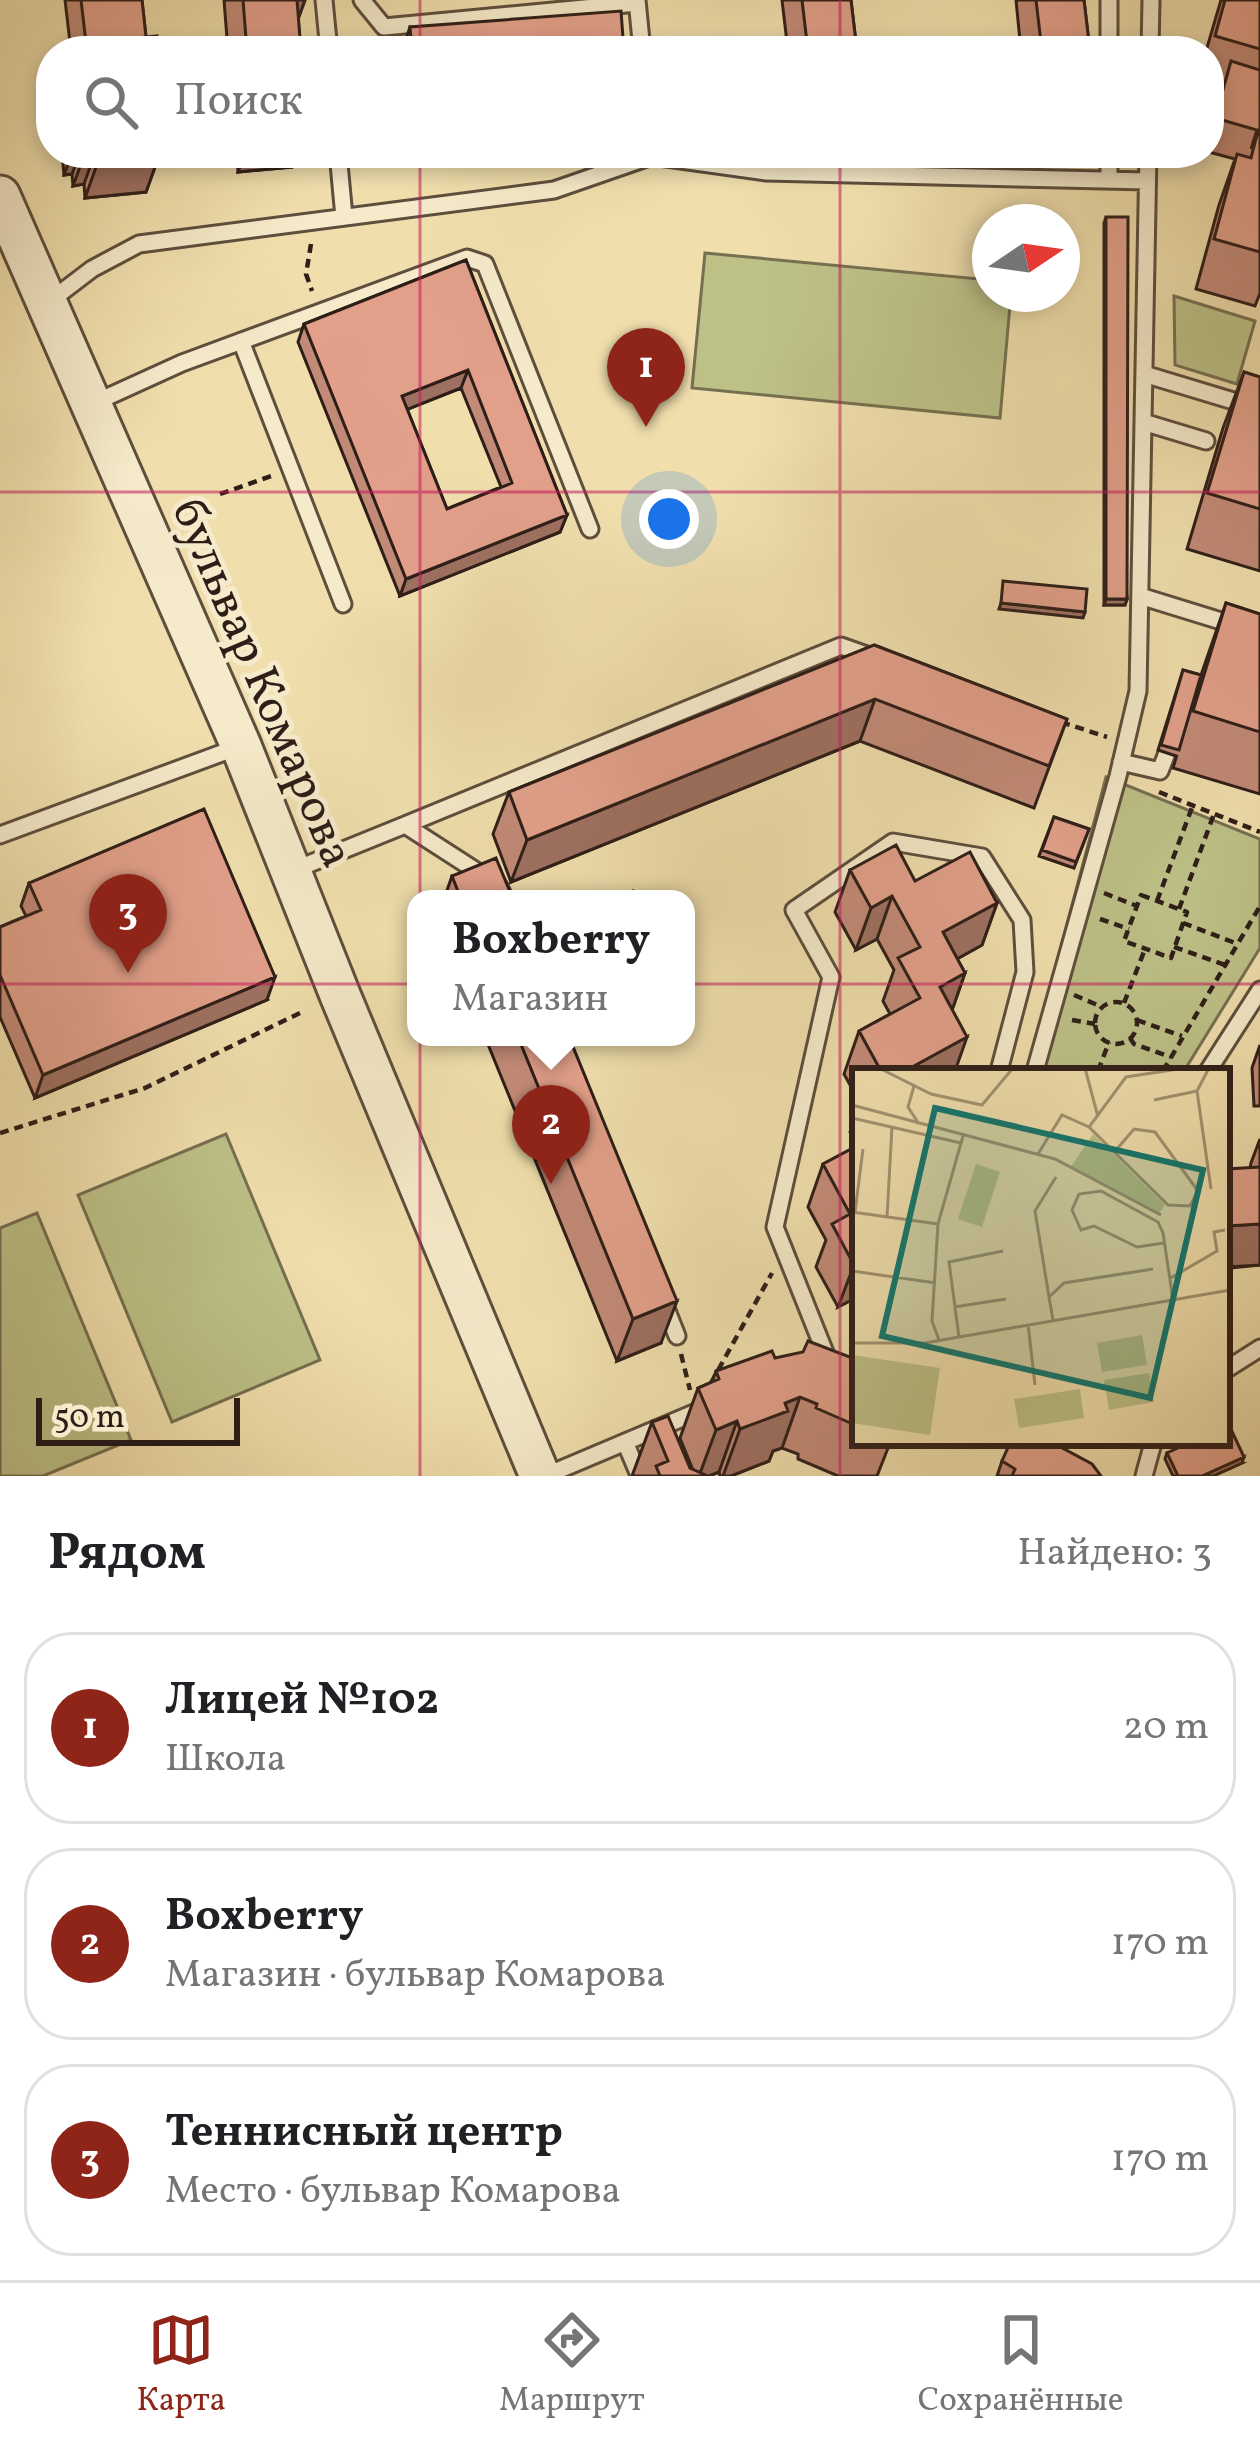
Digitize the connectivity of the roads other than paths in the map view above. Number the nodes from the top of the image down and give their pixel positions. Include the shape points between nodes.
1 (344, 0) edge
2 (362, 0) edge
3 (1109, 0) edge
4 (1151, 0) edge
5 (324, 1) edge
6 (637, 2) edge
7 (328, 36) edge
8 (640, 36) edge
9 (1109, 36) edge
10 (1150, 36) edge
11 (339, 168) edge
12 (614, 168) edge
13 (741, 168) edge
14 (1109, 168) edge
15 (1147, 168) edge
16 (1109, 179) junction
17 (1147, 181) junction
18 (0, 196) edge
19 (344, 217) junction
20 (47, 303) junction
21 (241, 341) junction
22 (1144, 374) junction
23 (91, 404) junction
24 (1260, 409) edge
25 (1143, 422) junction
26 (1206, 441) dead end
27 (590, 529) dead end
28 (1140, 596) junction
29 (343, 604) dead end
30 (1260, 633) edge
31 (886, 662) edge
32 (241, 746) junction
33 (1167, 754) edge
34 (1120, 769) junction
35 (405, 825) junction
36 (0, 835) edge
37 (291, 872) junction
38 (500, 890) edge
39 (1258, 997) edge
40 (1000, 1068) edge
41 (1036, 1068) edge
42 (1210, 1068) edge
43 (661, 1293) edge
44 (677, 1336) edge
45 (1260, 1348) edge
46 (828, 1363) edge
47 (1230, 1368) edge
48 (731, 1397) edge
49 (626, 1442) junction
50 (1152, 1446) edge
51 (640, 1475) edge
52 (543, 1476) edge
53 (1144, 1476) edge

1 - 5 lane
2 - 6 lane via 385,27
3 - 9 lane
4 - 10 lane
5 - 7 lane
6 - 8 lane
11 - 19 lane
12 - 19 lane via 554,190
13 - 16 lane
14 - 16 lane
15 - 17 lane
16 - 17 lane
17 - 22 lane
18 - 20 street, бульвар Комарова
19 - 20 lane via 139,244
20 - 23 street, бульвар Комарова
21 - 23 lane
21 - 27 lane via 467,258 484,264
21 - 29 lane
22 - 24 lane
22 - 25 lane
23 - 32 street, бульвар Комарова
25 - 26 lane
25 - 28 lane
28 - 30 lane
28 - 34 lane via 1138,691
31 - 35 lane via 841,646
32 - 36 lane
32 - 37 street, бульвар Комарова
33 - 34 lane via 1160,771
34 - 41 lane
35 - 37 lane
35 - 38 lane
37 - 52 street, бульвар Комарова
39 - 42 lane
40 - 46 lane via 1024,972 1022,920 982,857 893,842 794,910 831,977 775,1227
43 - 44 lane
45 - 47 lane
48 - 49 lane via 650,1441
49 - 51 lane
49 - 52 lane
50 - 53 lane

